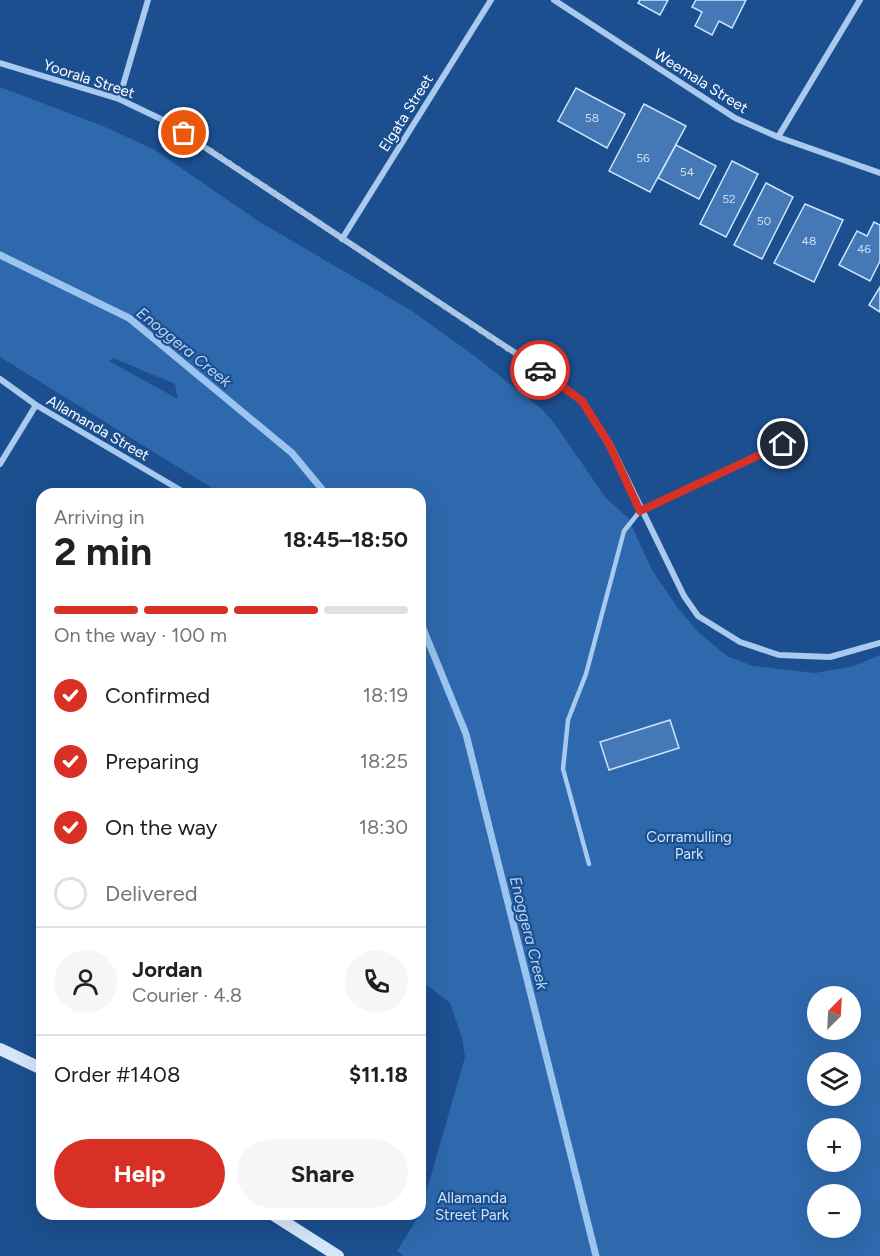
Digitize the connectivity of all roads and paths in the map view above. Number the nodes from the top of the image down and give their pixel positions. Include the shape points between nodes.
1 (148, 0) edge
2 (491, 0) edge
3 (554, 0) edge
4 (860, 0) edge
5 (0, 63) edge
6 (119, 99) junction
7 (778, 137) junction
8 (880, 173) edge
9 (342, 239) junction
10 (0, 378) edge
11 (36, 405) junction
12 (803, 434) dead end
13 (0, 464) edge
14 (177, 488) edge
15 (640, 511) junction
16 (880, 643) edge
17 (589, 864) dead end
18 (0, 1049) edge
19 (36, 1066) edge
20 (281, 1220) edge
21 (338, 1256) edge

1 - 6 street
2 - 9 street, Elgata Street
3 - 7 street, Weemala Street via 735,118
4 - 7 street
5 - 6 street, Yoorala Street
6 - 9 street, Yoorala Street via 165,121
7 - 8 street, Weemala Street
9 - 15 street, Yoorala Street via 582,401 609,444
10 - 11 street, Allamanda Street
11 - 13 street
11 - 14 street, Allamanda Street
12 - 15 street
15 - 16 street, Yoorala Street via 698,616 740,642 779,655 831,657
15 - 17 lane via 624,531 586,674 568,720 563,769
18 - 19 main road
20 - 21 main road

